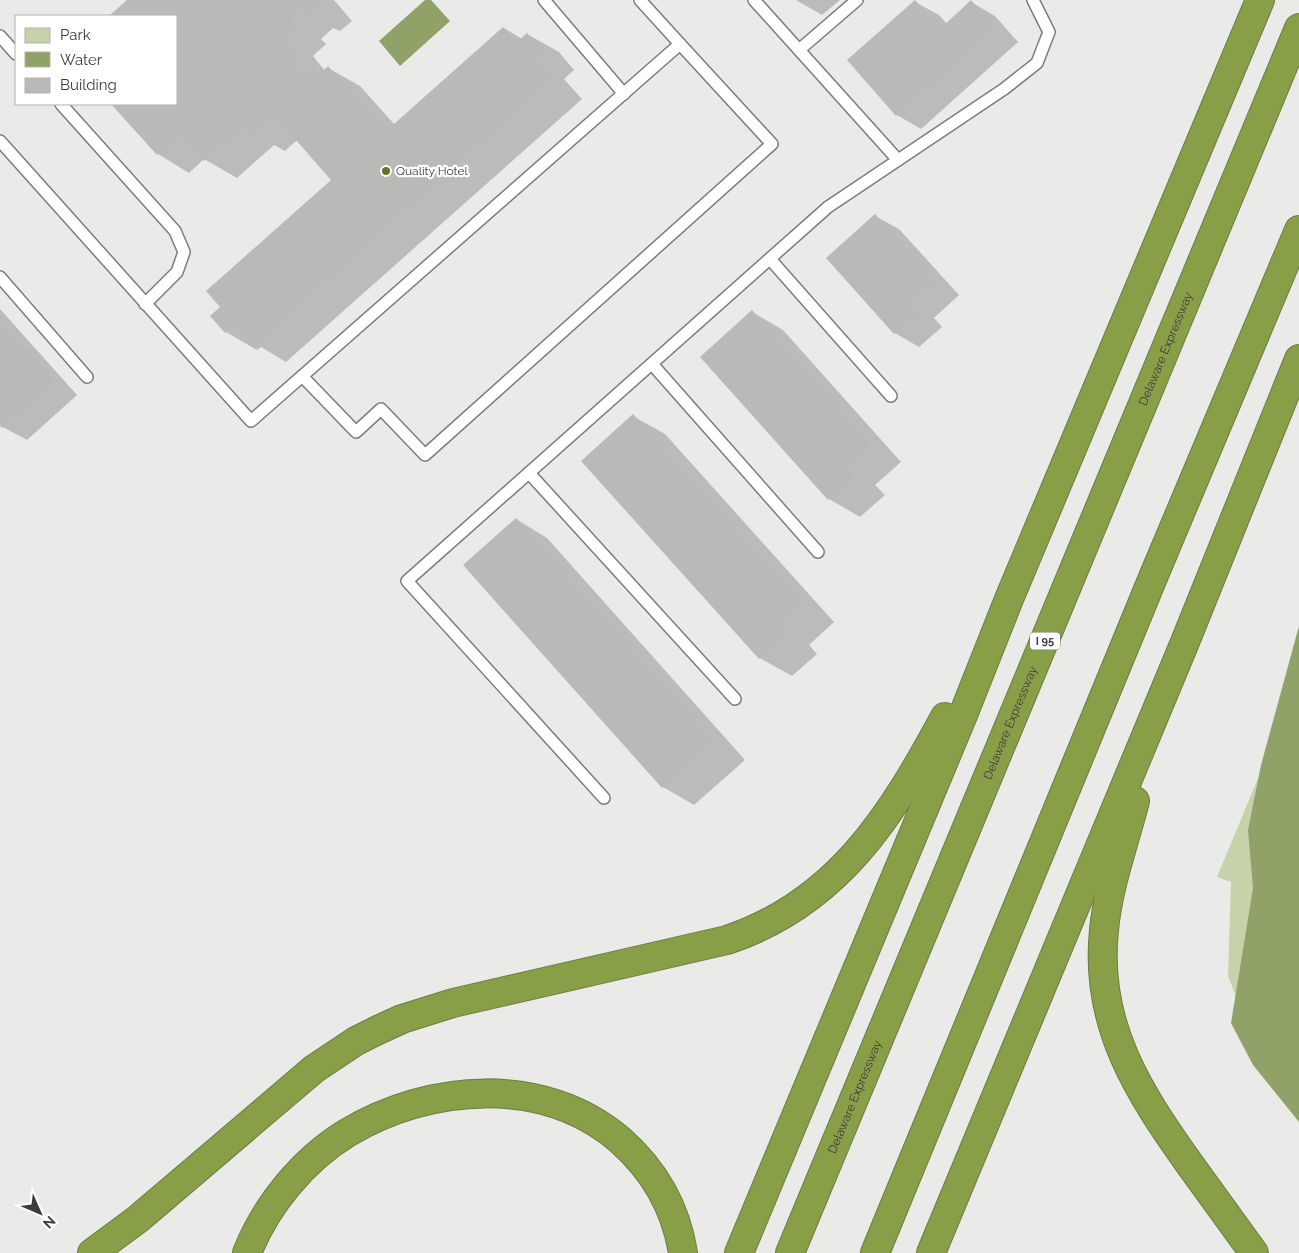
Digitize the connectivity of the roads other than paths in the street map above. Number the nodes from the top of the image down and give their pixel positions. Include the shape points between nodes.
1 (544, 0) edge
2 (640, 0) edge
3 (754, 0) edge
4 (857, 0) edge
5 (1033, 0) edge
6 (1260, 0) edge
7 (1299, 28) edge
8 (0, 36) edge
9 (680, 44) junction
10 (799, 50) junction
11 (15, 53) edge
12 (624, 94) junction
13 (62, 105) edge
14 (0, 141) edge
15 (898, 160) junction
16 (1299, 230) edge
17 (770, 259) junction
18 (0, 277) edge
19 (146, 304) junction
20 (1299, 359) edge
21 (652, 364) junction
22 (302, 376) junction
23 (87, 377) dead end
24 (890, 396) dead end
25 (530, 472) junction
26 (818, 552) dead end
27 (1009, 599) junction
28 (735, 699) dead end
29 (1161, 700) junction
30 (604, 798) dead end
31 (92, 1253) edge
32 (247, 1253) edge
33 (683, 1253) edge
34 (739, 1253) edge
35 (790, 1253) edge
36 (875, 1253) edge
37 (931, 1253) edge
38 (1254, 1253) edge

1 - 12 lane
2 - 9 lane
3 - 10 lane
4 - 10 lane
5 - 15 lane via 1049,32 1037,63
6 - 27 highway
7 - 35 highway, Delaware Expressway / I 95
8 - 11 lane
9 - 12 lane
9 - 22 lane via 772,144 425,455 381,409 356,432
10 - 15 lane
12 - 22 lane
13 - 19 lane via 175,231 184,252 177,272
14 - 19 lane
15 - 17 lane via 828,207
16 - 36 highway
17 - 21 lane
17 - 24 lane
18 - 23 lane
19 - 22 lane via 251,421
20 - 29 highway
21 - 25 lane
21 - 26 lane
25 - 28 lane
25 - 30 lane via 407,581
27 - 31 highway via 895,802 848,864 813,896 774,921 727,940 453,1003 378,1030 307,1075 138,1219
27 - 34 highway
29 - 37 highway
29 - 38 highway via 1110,889 1103,953 1106,997 1121,1050 1141,1092
32 - 33 highway via 262,1222 286,1188 314,1159 347,1133 409,1105 477,1094 536,1098 569,1108 600,1124 627,1146 662,1190 672,1210

